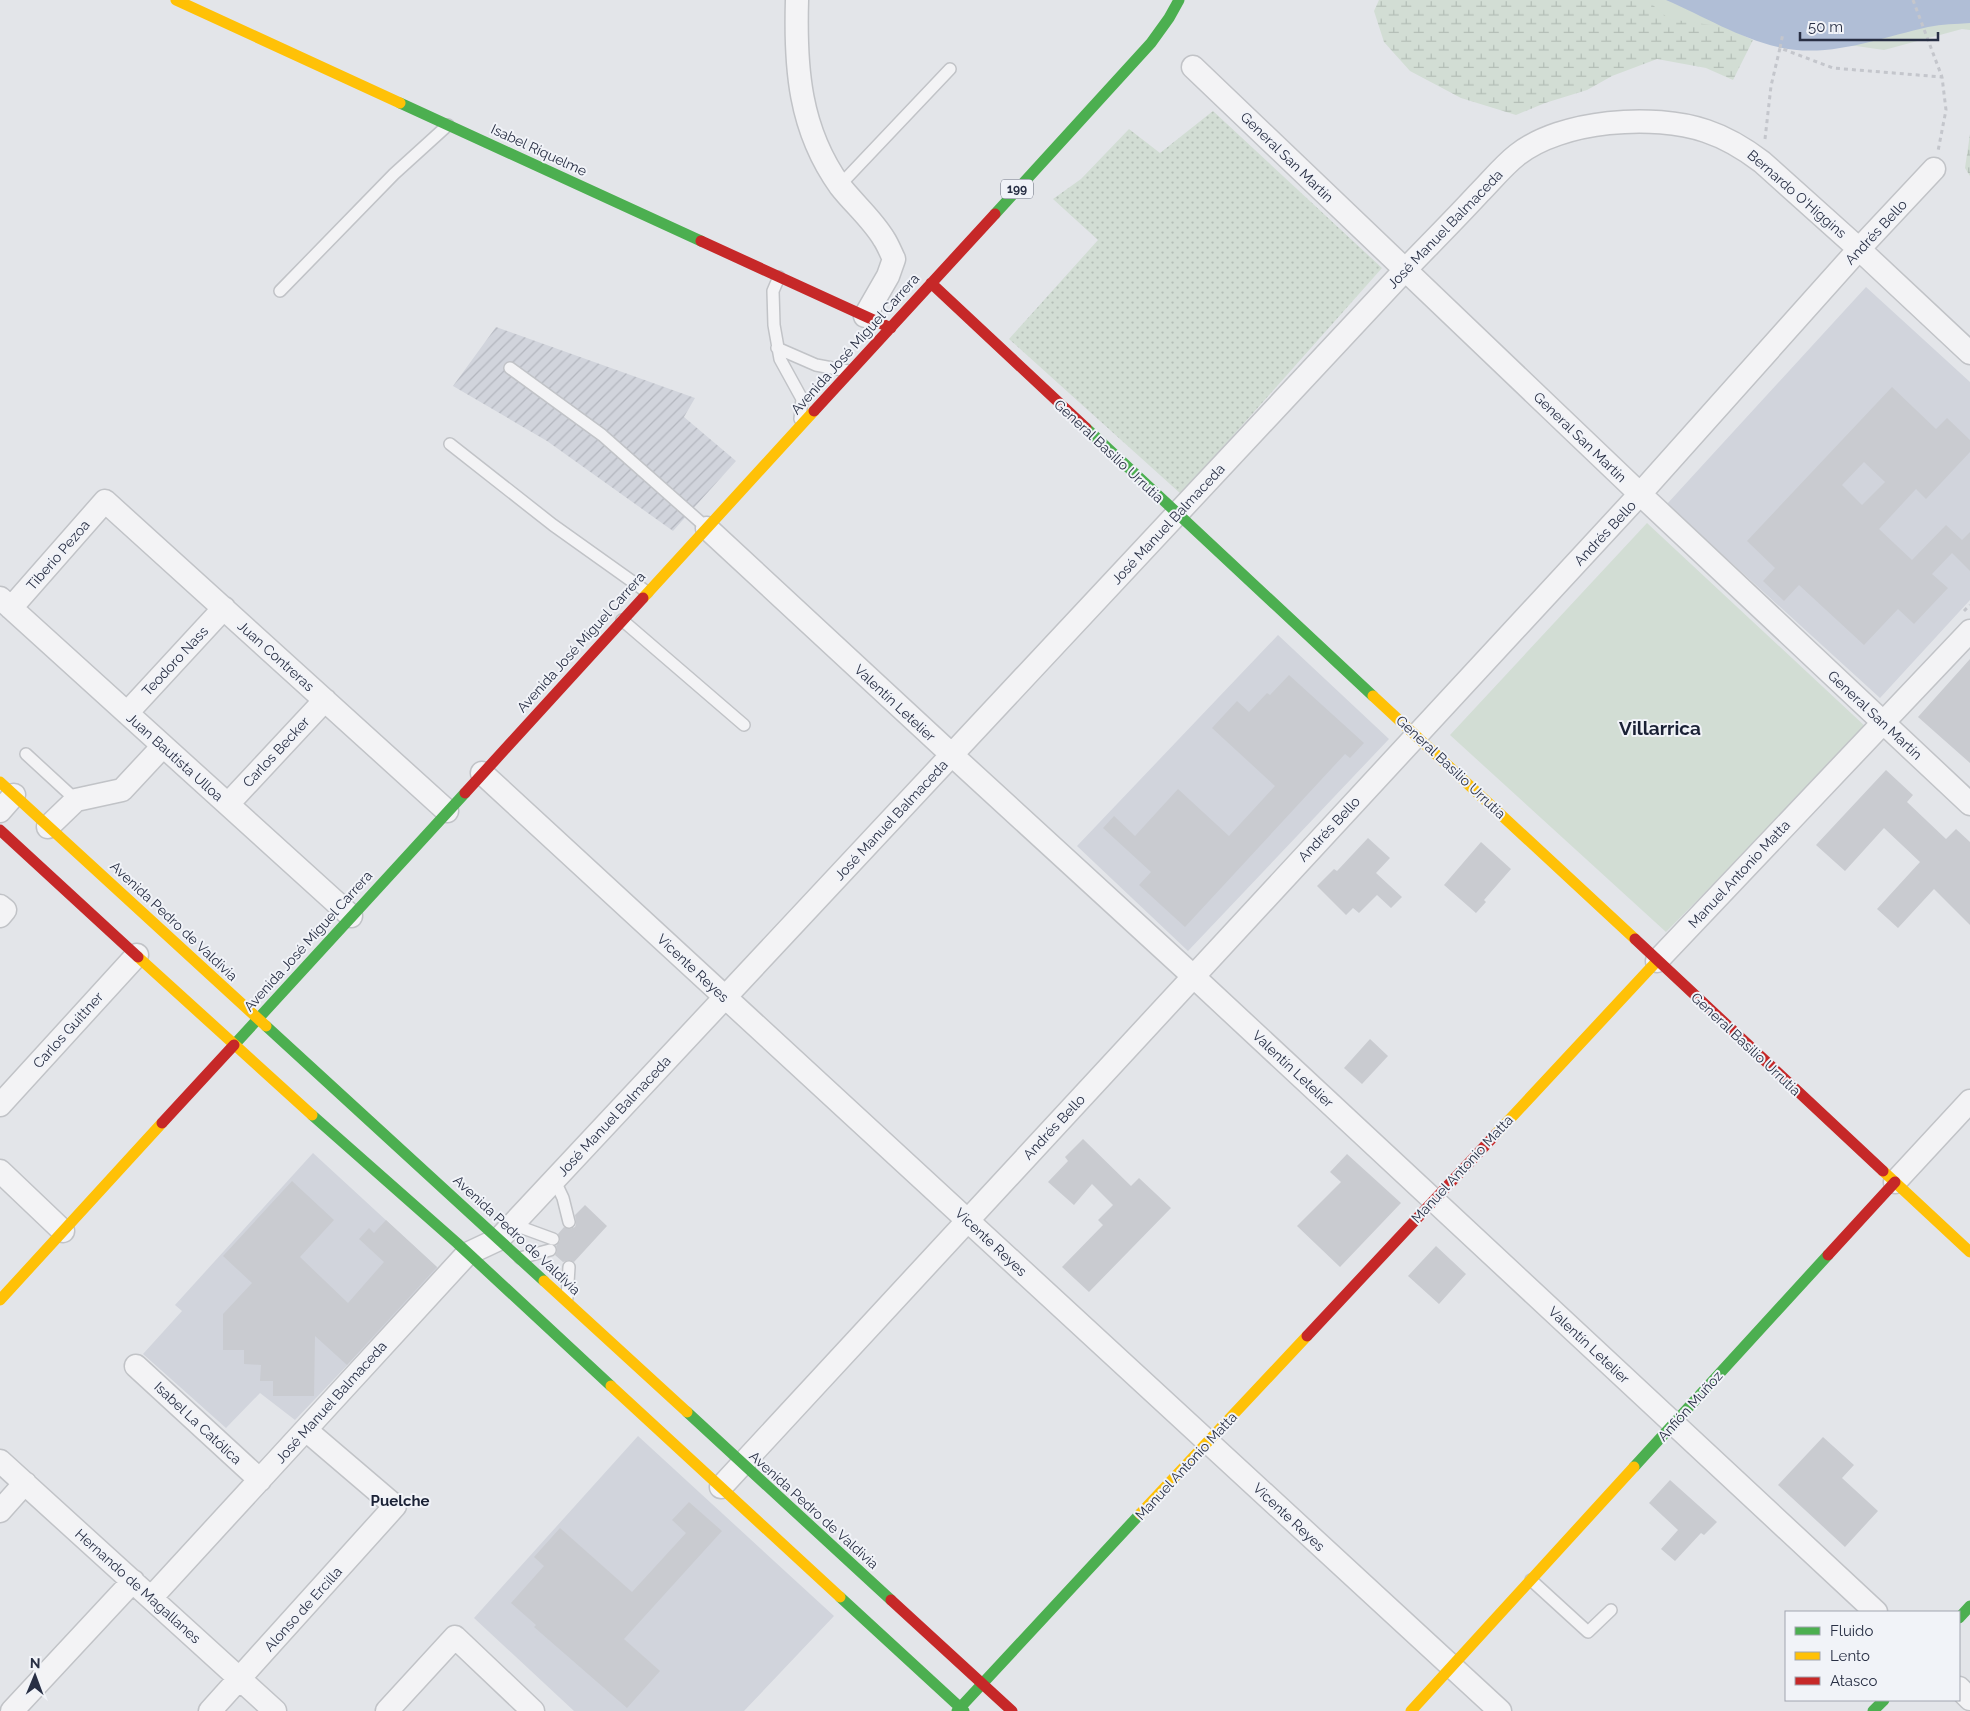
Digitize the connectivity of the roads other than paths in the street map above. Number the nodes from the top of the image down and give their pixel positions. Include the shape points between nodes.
1 (176, 0) edge
2 (797, 0) edge
3 (1179, 0) edge
4 (1193, 67) dead end
5 (950, 69) dead end
6 (1674, 123) joint
7 (448, 125) junction
8 (1934, 168) road end
9 (840, 185) junction
10 (1859, 249) junction
11 (1405, 270) junction
12 (779, 277) junction
13 (930, 283) junction
14 (280, 290) dead end
15 (865, 316) junction
16 (890, 328) junction
17 (777, 348) junction
18 (1970, 353) edge
19 (510, 368) dead end
20 (849, 372) junction
21 (800, 426) junction
22 (450, 444) dead end
23 (1640, 494) junction
24 (105, 501) joint
25 (1177, 514) junction
26 (707, 528) junction
27 (647, 592) junction
28 (6, 603) edge
29 (224, 608) junction
30 (622, 620) junction
31 (1970, 631) edge
32 (325, 700) junction
33 (127, 713) junction
34 (1883, 723) junction
35 (744, 725) dead end
36 (1417, 735) junction
37 (163, 746) junction
38 (26, 754) dead end
39 (952, 755) junction
40 (482, 773) junction
41 (5, 796) edge
42 (76, 800) junction
43 (228, 804) junction
44 (1970, 804) edge
45 (447, 811) junction
46 (48, 827) junction
47 (0, 830) edge
48 (0, 906) edge
49 (0, 916) edge
50 (351, 916) junction
51 (137, 955) junction
52 (1657, 961) junction
53 (1193, 976) junction
54 (725, 997) junction
55 (257, 1018) junction
56 (234, 1044) junction
57 (1970, 1101) edge
58 (0, 1105) edge
59 (0, 1171) edge
60 (554, 1179) junction
61 (1894, 1182) junction
62 (1434, 1200) junction
63 (967, 1221) junction
64 (569, 1222) dead end
65 (63, 1231) junction
66 (506, 1232) junction
67 (553, 1239) dead end
68 (550, 1250) dead end
69 (1970, 1252) edge
70 (467, 1254) junction
71 (520, 1258) junction
72 (569, 1268) dead end
73 (0, 1300) edge
74 (567, 1302) junction
75 (136, 1366) dead end
76 (1673, 1424) junction
77 (306, 1430) junction
78 (1208, 1442) junction
79 (0, 1460) edge
80 (742, 1464) junction
81 (260, 1480) junction
82 (25, 1483) junction
83 (721, 1487) junction
84 (0, 1511) edge
85 (1531, 1580) junction
86 (133, 1581) junction
87 (152, 1598) junction
88 (1970, 1606) edge
89 (1610, 1610) dead end
90 (1875, 1611) edge
91 (1960, 1617) edge
92 (1452, 1667) junction
93 (240, 1678) junction
94 (983, 1684) junction
95 (1960, 1689) edge
96 (1970, 1699) edge
97 (1883, 1701) edge
98 (961, 1710) edge
99 (12, 1711) edge
100 (210, 1711) edge
101 (275, 1711) edge
102 (387, 1711) edge
103 (533, 1711) edge
104 (1012, 1711) edge
105 (1411, 1711) edge
106 (1500, 1711) edge
107 (1873, 1711) edge

1 - 7 main road, Isabel Riquelme
2 - 9 street via 800,90 815,140
3 - 13 main road, Avenida José Miguel Carrera / 199 via 1150,43
4 - 11 street, General San Martín
5 - 9 lane
6 - 10 street, Bernardo O'Higgins via 1718,135 1748,152
6 - 11 street, José Manuel Balmaceda via 1621,122 1547,138 1517,155
7 - 12 main road, Isabel Riquelme
7 - 14 lane via 394,174
8 - 10 street, Andrés Bello
9 - 15 street via 884,238 894,259
10 - 18 street, Bernardo O'Higgins
10 - 23 street, Andrés Bello
11 - 23 street, General San Martín
11 - 25 street, José Manuel Balmaceda
12 - 15 main road, Isabel Riquelme
12 - 17 lane via 773,291 772,308
13 - 16 main road, Avenida José Miguel Carrera
13 - 25 main road, General Basilio Urrutia
15 - 16 main road, Isabel Riquelme
16 - 20 main road, Avenida José Miguel Carrera
17 - 20 lane via 816,365
17 - 21 lane via 784,370 802,399
19 - 26 lane via 602,434
20 - 21 main road, Avenida José Miguel Carrera
21 - 26 main road, Avenida José Miguel Carrera
22 - 27 lane via 553,525
23 - 34 street, General San Martín
23 - 36 street, Andrés Bello
24 - 28 street, Tiberio Pezoa
24 - 29 street, Juan Contreras
25 - 36 main road, General Basilio Urrutia
25 - 39 street, José Manuel Balmaceda
26 - 27 main road, Avenida José Miguel Carrera
26 - 39 street, Valentín Letelier
27 - 30 main road, Avenida José Miguel Carrera
28 - 33 street, Juan Bautista Ulloa
29 - 32 street, Juan Contreras
29 - 33 street, Teodoro Nass
30 - 35 lane
30 - 40 main road, Avenida José Miguel Carrera
31 - 34 street, Manuel Antonio Matta
32 - 43 street, Carlos Becker
32 - 45 street, Juan Contreras
33 - 37 street, Juan Bautista Ulloa
34 - 44 street, General San Martín
34 - 52 street, Manuel Antonio Matta
36 - 52 main road, General Basilio Urrutia
36 - 53 street, Andrés Bello
37 - 42 street via 122,790
37 - 43 street, Juan Bautista Ulloa
38 - 42 lane
39 - 53 street, Valentín Letelier
39 - 54 street, José Manuel Balmaceda
40 - 45 main road, Avenida José Miguel Carrera
40 - 54 street, Vicente Reyes
41 - 46 main road, Avenida Pedro de Valdivia
42 - 46 street
43 - 50 street, Juan Bautista Ulloa
45 - 50 main road, Avenida José Miguel Carrera
46 - 55 main road, Avenida Pedro de Valdivia
47 - 51 main road
48 - 49 street via 5,910
50 - 55 main road, Avenida José Miguel Carrera
51 - 56 main road
51 - 58 street, Carlos Guittner
52 - 61 main road, General Basilio Urrutia
52 - 62 main road, Manuel Antonio Matta
53 - 62 street, Valentín Letelier
53 - 63 street, Andrés Bello
54 - 60 street, José Manuel Balmaceda
54 - 63 street, Vicente Reyes
55 - 56 main road, Avenida José Miguel Carrera
55 - 66 main road, Avenida Pedro de Valdivia
56 - 65 main road, Avenida José Miguel Carrera
56 - 70 main road
57 - 61 street, Anfión Muñoz
59 - 65 street
60 - 64 lane
60 - 66 street, José Manuel Balmaceda
61 - 69 main road, General Basilio Urrutia
61 - 76 main road, Anfión Muñoz
62 - 76 street, Valentín Letelier
62 - 78 main road, Manuel Antonio Matta
63 - 78 street, Vicente Reyes
63 - 80 street, Andrés Bello
65 - 73 main road, Avenida José Miguel Carrera
66 - 67 lane
66 - 70 street, José Manuel Balmaceda
66 - 71 main road, Avenida Pedro de Valdivia
68 - 71 lane
70 - 77 street, José Manuel Balmaceda
70 - 83 main road
71 - 74 main road, Avenida Pedro de Valdivia
72 - 74 lane
74 - 80 main road, Avenida Pedro de Valdivia
75 - 81 street, Isabel La Católica
76 - 85 main road, Anfión Muñoz
76 - 90 street, Valentín Letelier
77 - 81 street, José Manuel Balmaceda
77 - 93 street, Alonso de Ercilla via 395,1506
78 - 92 street, Vicente Reyes
78 - 94 main road, Manuel Antonio Matta
79 - 82 street, Hernando de Magallanes
80 - 83 street, Andrés Bello
80 - 94 main road, Avenida Pedro de Valdivia
81 - 87 street, José Manuel Balmaceda
82 - 84 street
82 - 86 street, Hernando de Magallanes
83 - 98 main road
85 - 89 lane via 1588,1632
85 - 92 main road, Anfión Muñoz
86 - 87 street, Hernando de Magallanes
86 - 99 street
87 - 93 street, Hernando de Magallanes
88 - 91 main road
92 - 105 main road, Anfión Muñoz
92 - 106 street, Vicente Reyes
93 - 100 street, Alonso de Ercilla
93 - 101 street, Hernando de Magallanes
94 - 98 main road, Manuel Antonio Matta
94 - 104 main road, Avenida Pedro de Valdivia
95 - 96 street
97 - 107 main road
102 - 103 street via 455,1637

